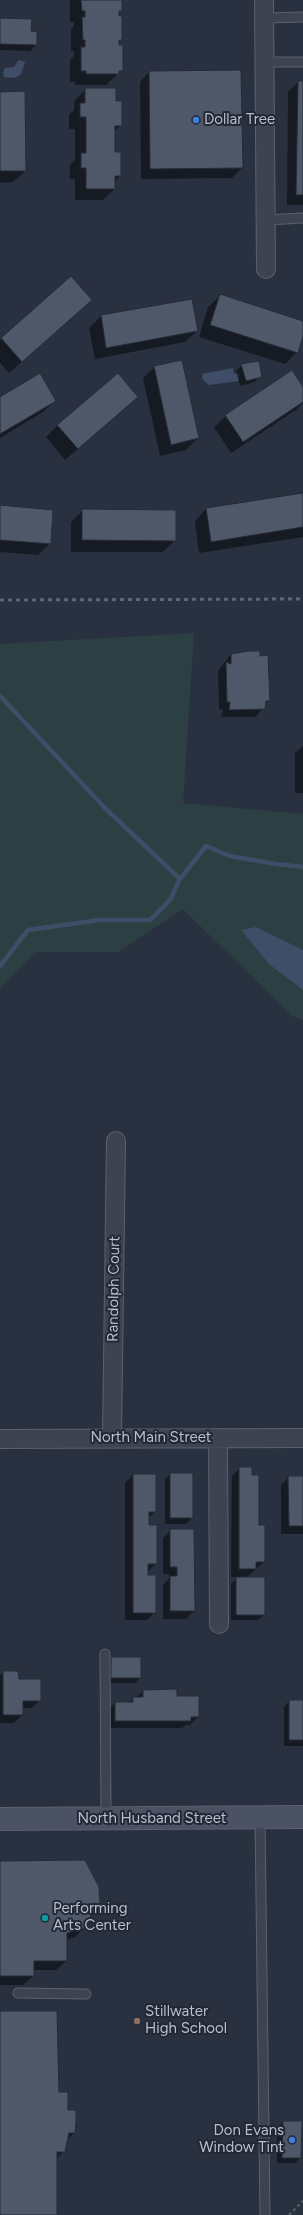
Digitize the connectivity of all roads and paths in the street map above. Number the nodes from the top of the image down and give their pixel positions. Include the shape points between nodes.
1 (264, 0) edge
2 (303, 17) edge
3 (264, 18) junction
4 (264, 62) junction
5 (303, 62) edge
6 (303, 218) edge
7 (266, 220) junction
8 (266, 269) dead end
9 (116, 1141) dead end
10 (112, 1437) junction
11 (0, 1438) edge
12 (218, 1438) junction
13 (303, 1438) edge
14 (220, 1624) dead end
15 (105, 1654) dead end
16 (260, 1818) junction
17 (303, 1818) edge
18 (0, 1819) edge
19 (106, 1819) junction
20 (18, 1993) dead end
21 (86, 1994) dead end
22 (303, 2201) edge
23 (265, 2215) edge
24 (289, 2215) edge

1 - 3 street
2 - 3 lane
3 - 4 street
4 - 5 lane
4 - 7 street
6 - 7 lane
7 - 8 street
9 - 10 street, Randolph Court
10 - 11 street, North Main Street
10 - 12 street, North Main Street
12 - 13 street, North Main Street
12 - 14 street
15 - 19 lane
16 - 17 street, North Husband Street
16 - 19 street, North Husband Street
16 - 23 lane
18 - 19 street, North Husband Street
20 - 21 lane
22 - 24 path

